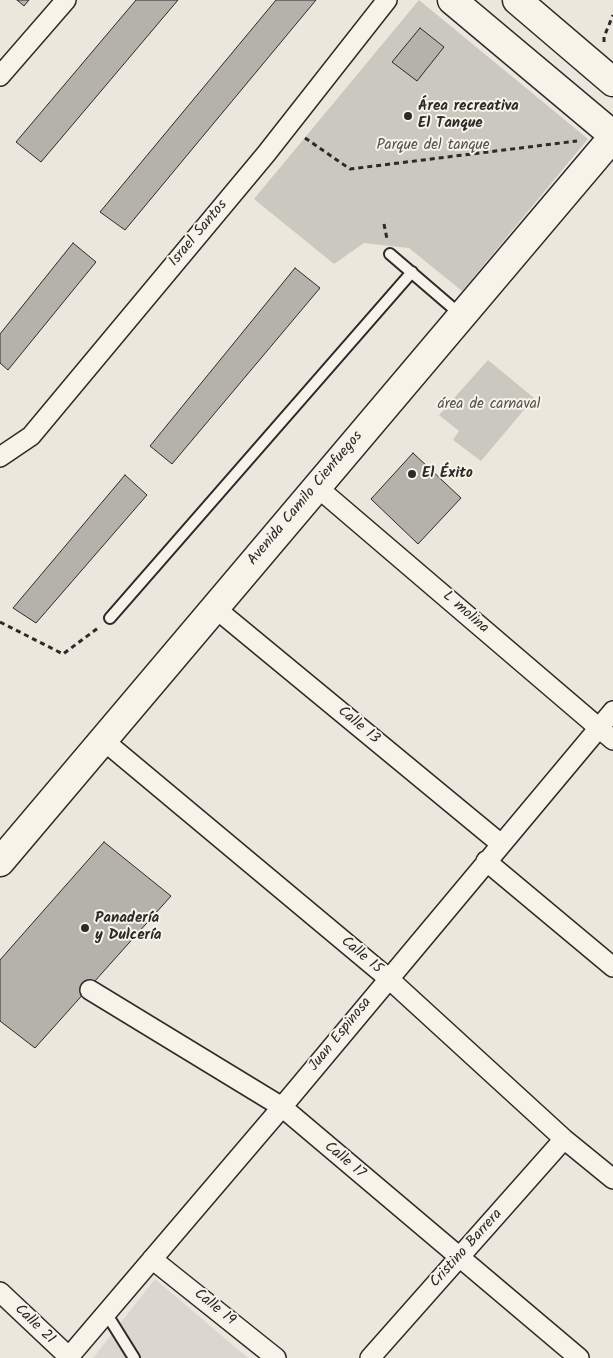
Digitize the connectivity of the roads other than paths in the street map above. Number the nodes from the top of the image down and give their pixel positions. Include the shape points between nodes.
1 (66, 0) edge
2 (387, 0) edge
3 (452, 0) edge
4 (517, 0) edge
5 (0, 76) edge
6 (613, 82) edge
7 (613, 136) edge
8 (390, 254) dead end
9 (412, 272) junction
10 (462, 316) junction
11 (0, 457) edge
12 (317, 487) junction
13 (215, 608) junction
14 (110, 618) road end
15 (613, 710) edge
16 (599, 727) junction
17 (103, 740) junction
18 (613, 740) edge
19 (501, 844) junction
20 (1, 859) edge
21 (486, 861) junction
22 (613, 967) edge
23 (388, 978) junction
24 (90, 990) dead end
25 (282, 1107) junction
26 (564, 1139) junction
27 (613, 1179) edge
28 (458, 1258) junction
29 (152, 1259) junction
30 (0, 1292) edge
31 (106, 1313) junction
32 (68, 1358) edge
33 (134, 1358) edge
34 (276, 1358) edge
35 (370, 1358) edge
36 (579, 1358) edge

1 - 5 street
2 - 11 street, Israel Santos via 288,126 31,436
3 - 7 main road
4 - 6 main road
7 - 10 main road, Avenida Camilo Cienfuegos
8 - 9 lane
9 - 10 lane
9 - 14 lane
10 - 12 main road, Avenida Camilo Cienfuegos
12 - 13 main road, Avenida Camilo Cienfuegos
12 - 16 street, L molina
13 - 17 main road, Avenida Camilo Cienfuegos
13 - 19 street, Calle 13
15 - 16 street, Juan Espinosa
16 - 18 street, L molina
16 - 19 street, Juan Espinosa
17 - 20 main road, Avenida Camilo Cienfuegos
17 - 23 street, Calle 15
19 - 21 street, Juan Espinosa
21 - 22 street
21 - 23 street, Juan Espinosa
23 - 25 street, Juan Espinosa
23 - 26 street, Calle 15
24 - 25 street, Calle 17
25 - 28 street, Calle 17
25 - 29 street, Juan Espinosa
26 - 27 street, Calle 15
26 - 28 street, Cristino Barrera
28 - 35 street, Cristino Barrera
28 - 36 street, Calle 17
29 - 31 street, Juan Espinosa
29 - 34 street, Calle 19
30 - 32 street, Calle 21
31 - 32 street, Juan Espinosa
31 - 33 lane

